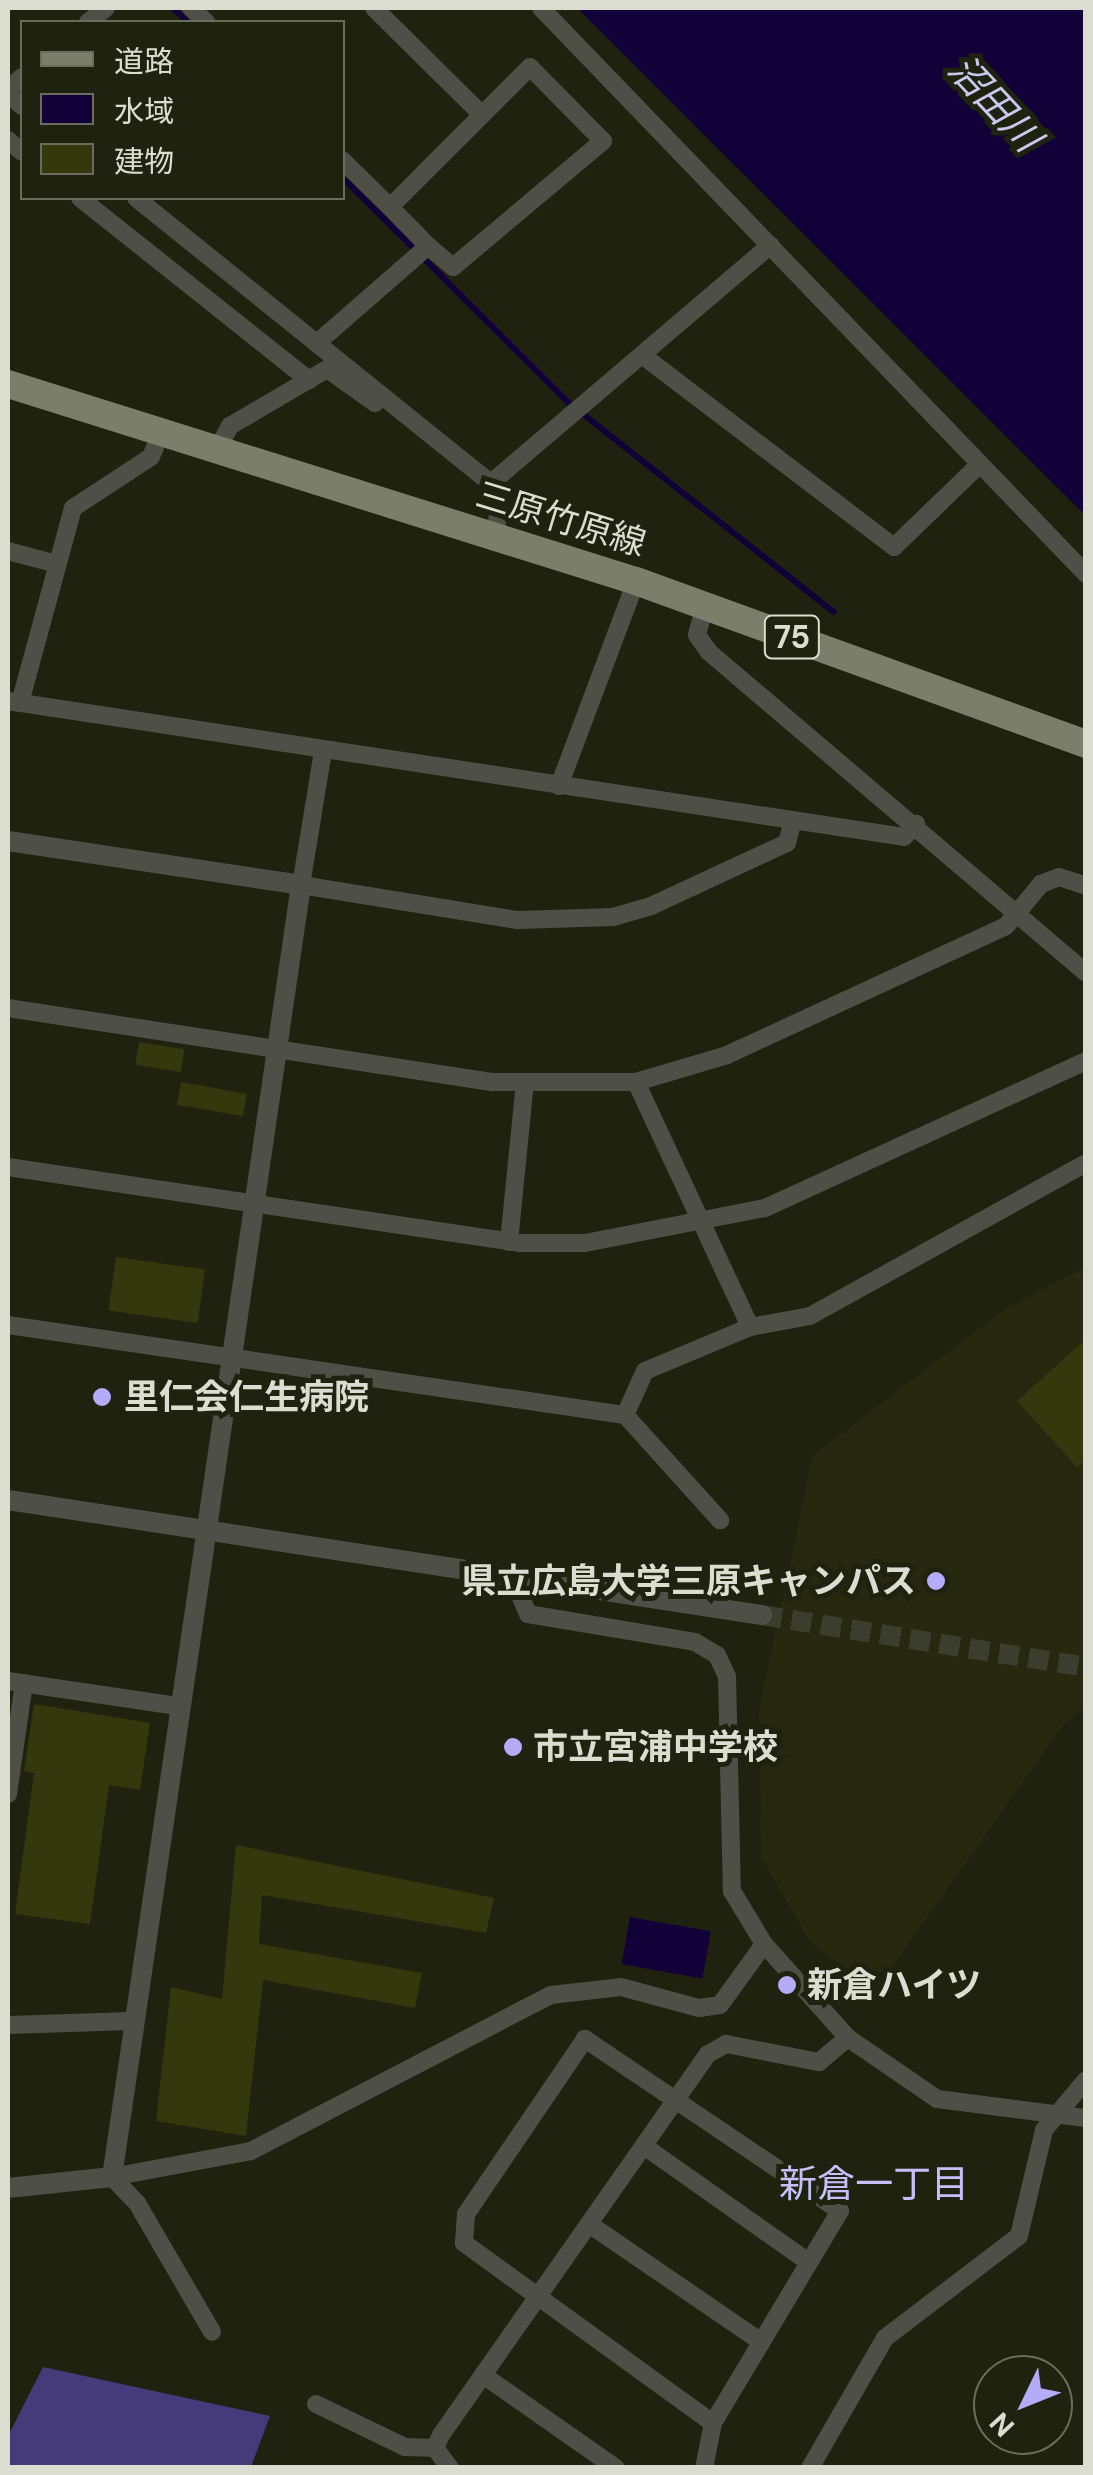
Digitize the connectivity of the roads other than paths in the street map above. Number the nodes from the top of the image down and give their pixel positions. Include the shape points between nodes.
1 (374, 8) edge
2 (541, 8) edge
3 (482, 115) junction
4 (345, 163) edge
5 (83, 200) edge
6 (138, 200) edge
7 (390, 208) junction
8 (428, 246) junction
9 (771, 246) junction
10 (316, 343) junction
11 (642, 355) junction
12 (308, 380) junction
13 (8, 384) edge
14 (383, 396) junction
15 (160, 435) junction
16 (216, 452) junction
17 (978, 466) junction
18 (491, 483) junction
19 (496, 538) junction
20 (8, 552) edge
21 (54, 562) junction
22 (1086, 574) edge
23 (636, 581) junction
24 (705, 606) junction
25 (14, 702) edge
26 (1081, 736) edge
27 (324, 751) junction
28 (560, 786) junction
29 (794, 820) junction
30 (916, 824) junction
31 (8, 841) edge
32 (300, 885) junction
33 (1086, 886) edge
34 (1019, 912) junction
35 (1086, 973) edge
36 (8, 1008) edge
37 (278, 1049) junction
38 (1086, 1061) edge
39 (636, 1082) junction
40 (526, 1084) junction
41 (1086, 1163) edge
42 (8, 1167) edge
43 (256, 1204) junction
44 (702, 1226) junction
45 (509, 1242) junction
46 (8, 1325) edge
47 (750, 1327) junction
48 (233, 1358) junction
49 (626, 1415) junction
50 (8, 1500) edge
51 (720, 1520) dead end
52 (206, 1531) junction
53 (514, 1581) junction
54 (762, 1615) tunnel mouth
55 (16, 1682) edge
56 (176, 1706) junction
57 (8, 1794) edge
58 (764, 1944) junction
59 (131, 2021) junction
60 (8, 2025) edge
61 (848, 2038) junction
62 (1086, 2080) edge
63 (676, 2100) junction
64 (1058, 2118) junction
65 (1086, 2118) edge
66 (644, 2146) junction
67 (112, 2177) junction
68 (8, 2188) edge
69 (589, 2224) junction
70 (807, 2261) junction
71 (536, 2300) junction
72 (212, 2332) dead end
73 (760, 2342) junction
74 (483, 2375) junction
75 (316, 2404) dead end
76 (712, 2424) junction
77 (435, 2448) junction
78 (450, 2468) edge
79 (616, 2468) edge
80 (704, 2468) edge
81 (810, 2468) edge

1 - 3 street
2 - 9 street
3 - 7 street
3 - 8 street via 530,67 603,141 453,267
4 - 7 street
5 - 12 street
6 - 10 street
7 - 8 street
8 - 10 street
9 - 11 street
9 - 17 street
10 - 14 street
11 - 17 street via 894,547
11 - 18 street
12 - 14 street via 327,370 374,403
12 - 16 street via 230,426
13 - 15 main road, 三原竹原線 / 75
14 - 18 street
15 - 16 main road, 三原竹原線 / 75
15 - 21 street via 151,457 73,508
16 - 19 main road, 三原竹原線 / 75
17 - 22 street
18 - 19 street via 500,496
19 - 23 main road, 三原竹原線 / 75
20 - 21 street
21 - 25 street
23 - 24 main road, 三原竹原線 / 75
23 - 28 street
24 - 26 main road, 三原竹原線 / 75
24 - 30 street via 697,634 709,652
25 - 27 street
27 - 28 street
27 - 32 street
28 - 29 street
29 - 30 street via 904,837
29 - 32 street via 787,843 613,917 518,920
30 - 34 street
31 - 32 street
32 - 37 street
33 - 34 street via 1059,877 1042,884
34 - 35 street
34 - 39 street via 1006,926 726,1056
36 - 37 street
37 - 40 street
37 - 43 street
38 - 44 street via 765,1208
39 - 40 street
39 - 44 street
40 - 45 street
41 - 47 street via 810,1316
42 - 43 street
43 - 45 street
43 - 48 street
44 - 45 street via 584,1242
44 - 47 street
46 - 48 street
47 - 49 street via 644,1372
48 - 49 street
48 - 52 street
49 - 51 street
50 - 52 street
52 - 53 street
52 - 56 street
53 - 54 street
53 - 58 street via 528,1614 695,1642 717,1655 728,1676 732,1890
55 - 56 street
55 - 57 street
56 - 59 street
58 - 61 street
58 - 67 street via 720,2005 699,2008 622,1987 551,1995 251,2151
59 - 60 street
59 - 67 street
61 - 63 street via 818,2062 726,2044 708,2054
61 - 64 street via 937,2100
62 - 64 street
63 - 66 street
63 - 70 street via 840,2212
63 - 71 street via 586,2040 466,2214 464,2244 475,2258
64 - 65 street
64 - 81 street via 1044,2130 1019,2236 886,2338 821,2437
66 - 69 street
66 - 70 street
67 - 68 street
67 - 72 street via 137,2203
69 - 71 street
69 - 73 street
70 - 73 street
71 - 74 street
71 - 76 street
73 - 76 street
74 - 77 street
74 - 79 street
75 - 77 street via 405,2447
76 - 80 street
77 - 78 street

